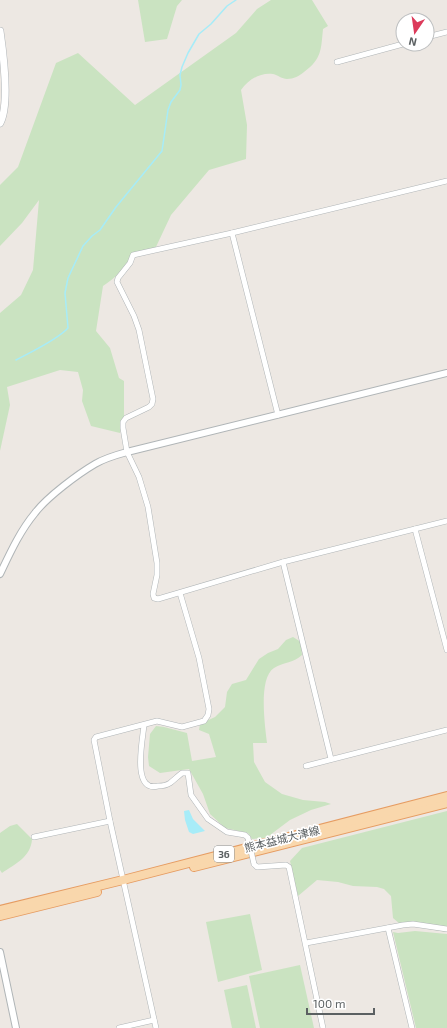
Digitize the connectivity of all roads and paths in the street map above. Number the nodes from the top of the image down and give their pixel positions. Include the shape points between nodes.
1 (0, 31) edge
2 (447, 32) edge
3 (435, 35) edge
4 (395, 46) edge
5 (337, 62) dead end
6 (3, 103) edge
7 (0, 123) edge
8 (447, 181) edge
9 (232, 233) junction
10 (447, 373) edge
11 (278, 415) junction
12 (127, 452) junction
13 (447, 521) edge
14 (415, 529) junction
15 (283, 562) junction
16 (0, 574) edge
17 (180, 593) junction
18 (447, 650) edge
19 (144, 725) junction
20 (447, 730) edge
21 (331, 759) junction
22 (306, 766) dead end
23 (447, 796) edge
24 (447, 803) edge
25 (110, 821) junction
26 (34, 837) dead end
27 (124, 882) junction
28 (0, 910) edge
29 (0, 916) edge
30 (388, 928) junction
31 (447, 929) edge
32 (306, 943) junction
33 (0, 952) edge
34 (154, 1020) junction
35 (16, 1028) edge
36 (119, 1028) edge
37 (156, 1028) edge
38 (323, 1028) edge
39 (412, 1028) edge

1 - 6 main road via 4,57
2 - 3 street
4 - 5 street
6 - 7 main road via 4,117
8 - 9 street
9 - 11 street
9 - 12 street via 133,255 118,278 117,282 139,330 153,399 152,404 126,418 124,422
10 - 11 street
11 - 12 street
12 - 16 street via 95,464 35,512
12 - 17 street via 139,477 148,507 157,564 154,598
13 - 14 street
14 - 15 street
14 - 18 street
15 - 17 street
15 - 21 street
17 - 19 street via 199,658 208,715 204,721 182,727 157,721
19 - 25 street via 96,737 94,740
19 - 32 street, bridge via 140,770 142,779 154,787 169,784 182,773 188,773 191,795 208,819 227,832 245,835 248,838 254,866 289,867
20 - 21 street
21 - 22 street
23 - 27 main road, 熊本益城大津線 / 36
24 - 27 main road, 熊本益城大津線 / 36
25 - 26 street
25 - 27 street
27 - 28 main road, 熊本益城大津線 / 36
27 - 29 main road, 熊本益城大津線 / 36
27 - 34 street
30 - 31 street via 413,924
30 - 32 street
30 - 39 street
32 - 38 street
33 - 35 street
34 - 36 street
34 - 37 street

